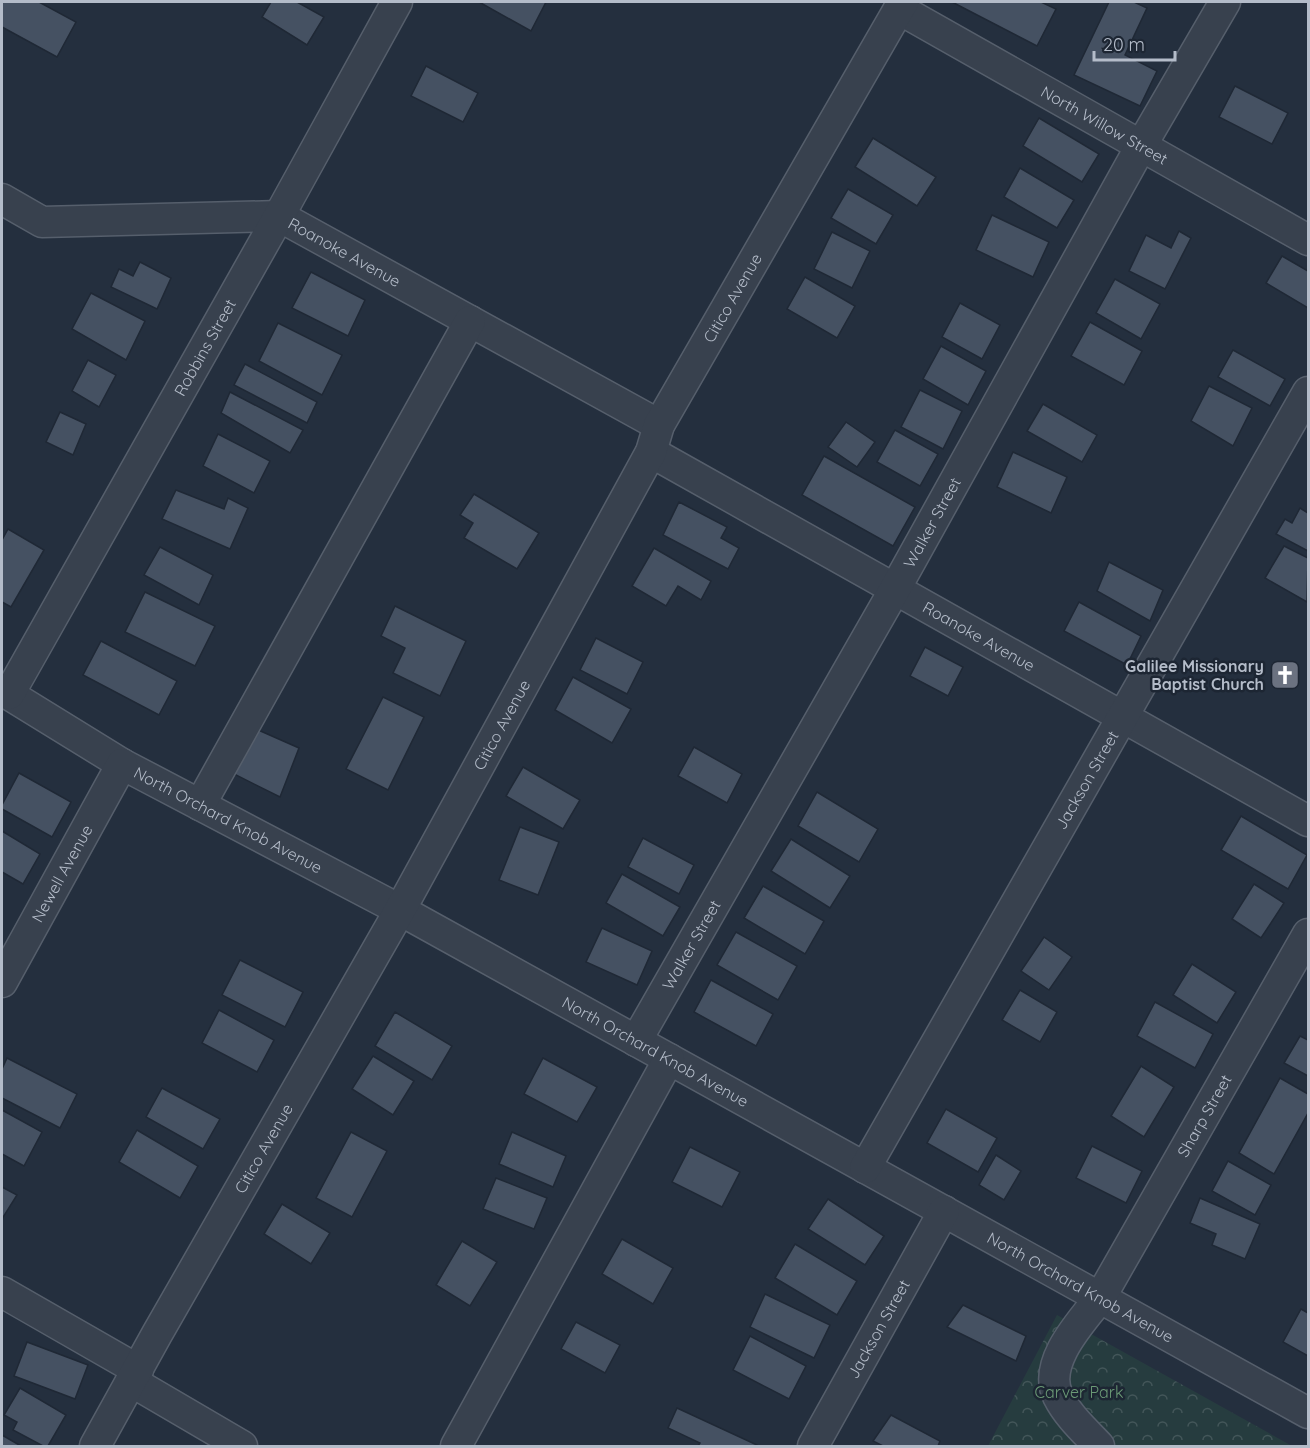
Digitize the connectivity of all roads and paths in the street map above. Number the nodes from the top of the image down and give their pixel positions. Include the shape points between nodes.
1 (397, 2) edge
2 (1225, 2) edge
3 (901, 5) edge
4 (1141, 146) junction
5 (2, 200) edge
6 (279, 216) junction
7 (1308, 240) edge
8 (470, 321) junction
9 (1308, 392) edge
10 (655, 438) junction
11 (895, 589) junction
12 (5, 692) edge
13 (1123, 717) junction
14 (122, 764) junction
15 (201, 805) junction
16 (1308, 821) edge
17 (400, 910) junction
18 (1308, 934) edge
19 (2, 982) edge
20 (636, 1041) junction
21 (669, 1059) junction
22 (865, 1168) junction
23 (944, 1211) junction
24 (2, 1292) edge
25 (1100, 1298) junction
26 (135, 1375) junction
27 (1308, 1413) edge
28 (95, 1446) edge
29 (242, 1446) edge
30 (456, 1446) edge
31 (813, 1446) edge
32 (1100, 1446) edge

1 - 6 street, Robbins Street
2 - 4 street, Walker Street
3 - 4 street, North Willow Street
3 - 10 street, Citico Avenue
4 - 7 street, North Willow Street
4 - 11 street, Walker Street
5 - 6 street, Roanoke Avenue via 42,222
6 - 8 street, Roanoke Avenue
6 - 12 street, Robbins Street
8 - 10 street, Roanoke Avenue
8 - 15 street
9 - 13 street, Jackson Street
10 - 11 street, Roanoke Avenue
10 - 17 street, Citico Avenue
11 - 13 street, Roanoke Avenue
11 - 20 street, Walker Street
12 - 14 street, North Orchard Knob Avenue
13 - 16 street, Roanoke Avenue
13 - 22 street, Jackson Street
14 - 15 street, North Orchard Knob Avenue
14 - 19 street, Newell Avenue
15 - 17 street, North Orchard Knob Avenue
17 - 20 street, North Orchard Knob Avenue
17 - 26 street, Citico Avenue
18 - 25 street, Sharp Street
20 - 21 street, North Orchard Knob Avenue
21 - 22 street, North Orchard Knob Avenue
21 - 30 street
22 - 23 street, North Orchard Knob Avenue
23 - 25 street, North Orchard Knob Avenue
23 - 31 street, Jackson Street
24 - 26 street
25 - 27 street, North Orchard Knob Avenue
25 - 32 street, Sharp Street via 1067,1341 1055,1371 1057,1394 1069,1414
26 - 28 street, Citico Avenue
26 - 29 street

